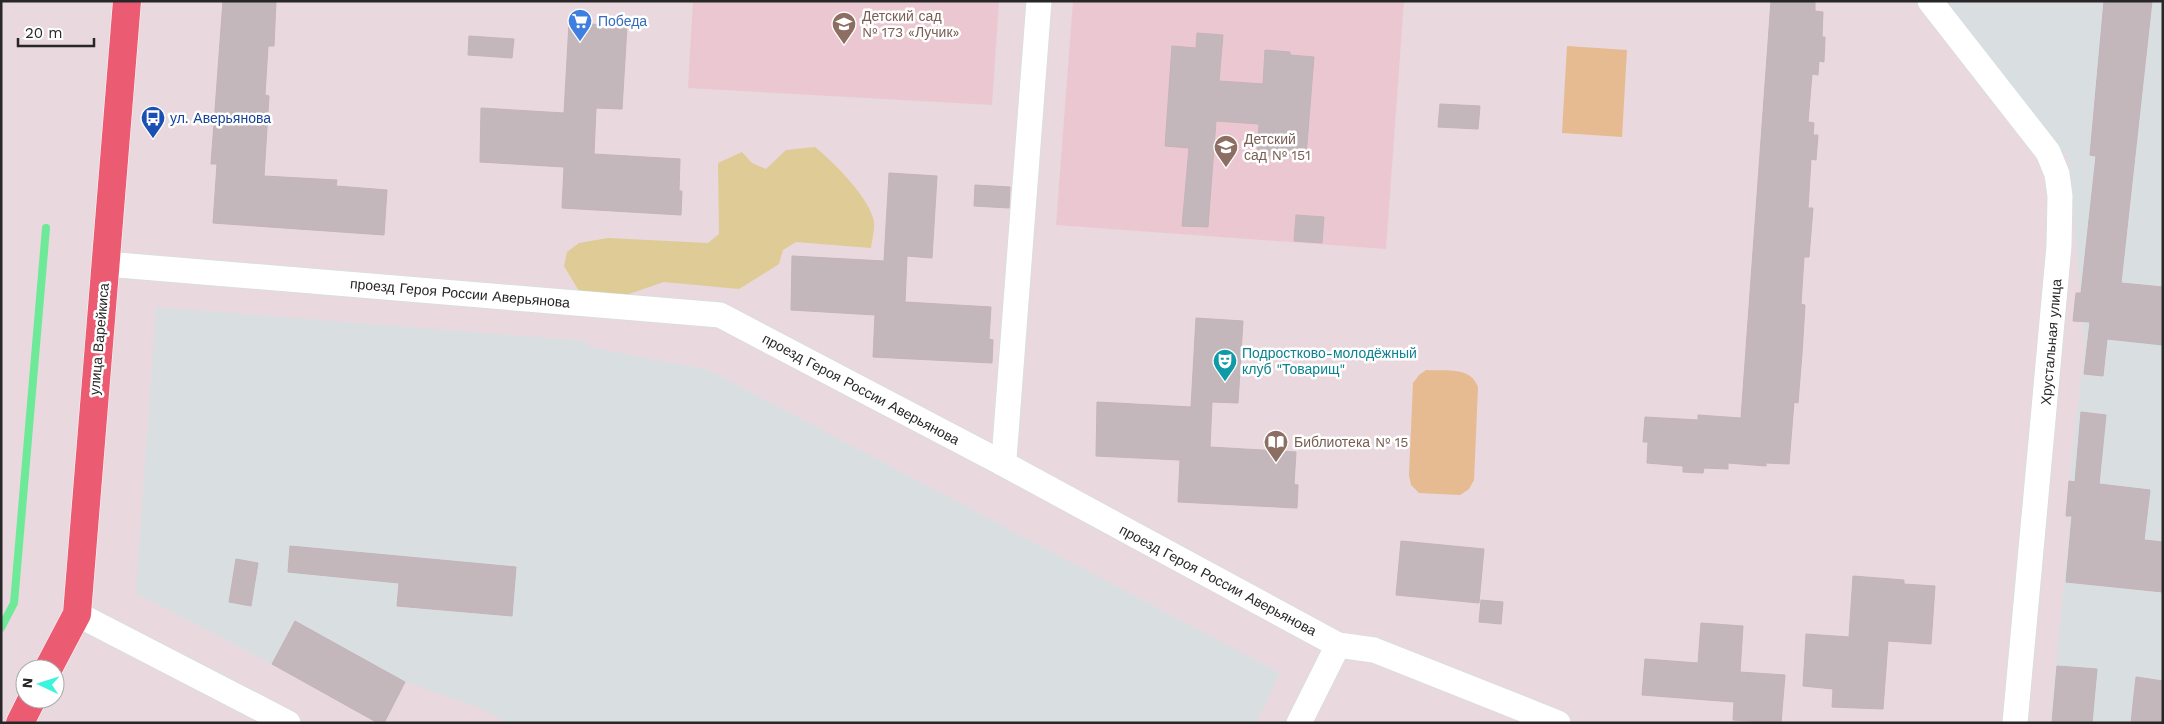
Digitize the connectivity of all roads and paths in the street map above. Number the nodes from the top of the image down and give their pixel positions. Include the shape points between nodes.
1 (127, 1) edge
2 (1039, 1) edge
3 (1930, 1) edge
4 (106, 264) junction
5 (1002, 463) junction
6 (77, 614) junction
7 (1338, 645) junction
8 (53, 659) edge
9 (27, 709) edge
10 (20, 723) edge
11 (288, 723) edge
12 (1299, 723) edge
13 (1558, 723) edge
14 (2015, 723) edge

1 - 4 main road, улица Варейкиса
2 - 5 street
3 - 14 street, Хрустальная улица via 2048,152 2057,174 2060,196 2059,246
4 - 5 street, проезд Героя России Аверьянова via 720,316
4 - 6 main road, улица Варейкиса
5 - 7 street, проезд Героя России Аверьянова
6 - 8 main road, улица Варейкиса
6 - 11 street
7 - 12 street
7 - 13 street, проезд Героя России Аверьянова via 1374,650
9 - 10 main road

